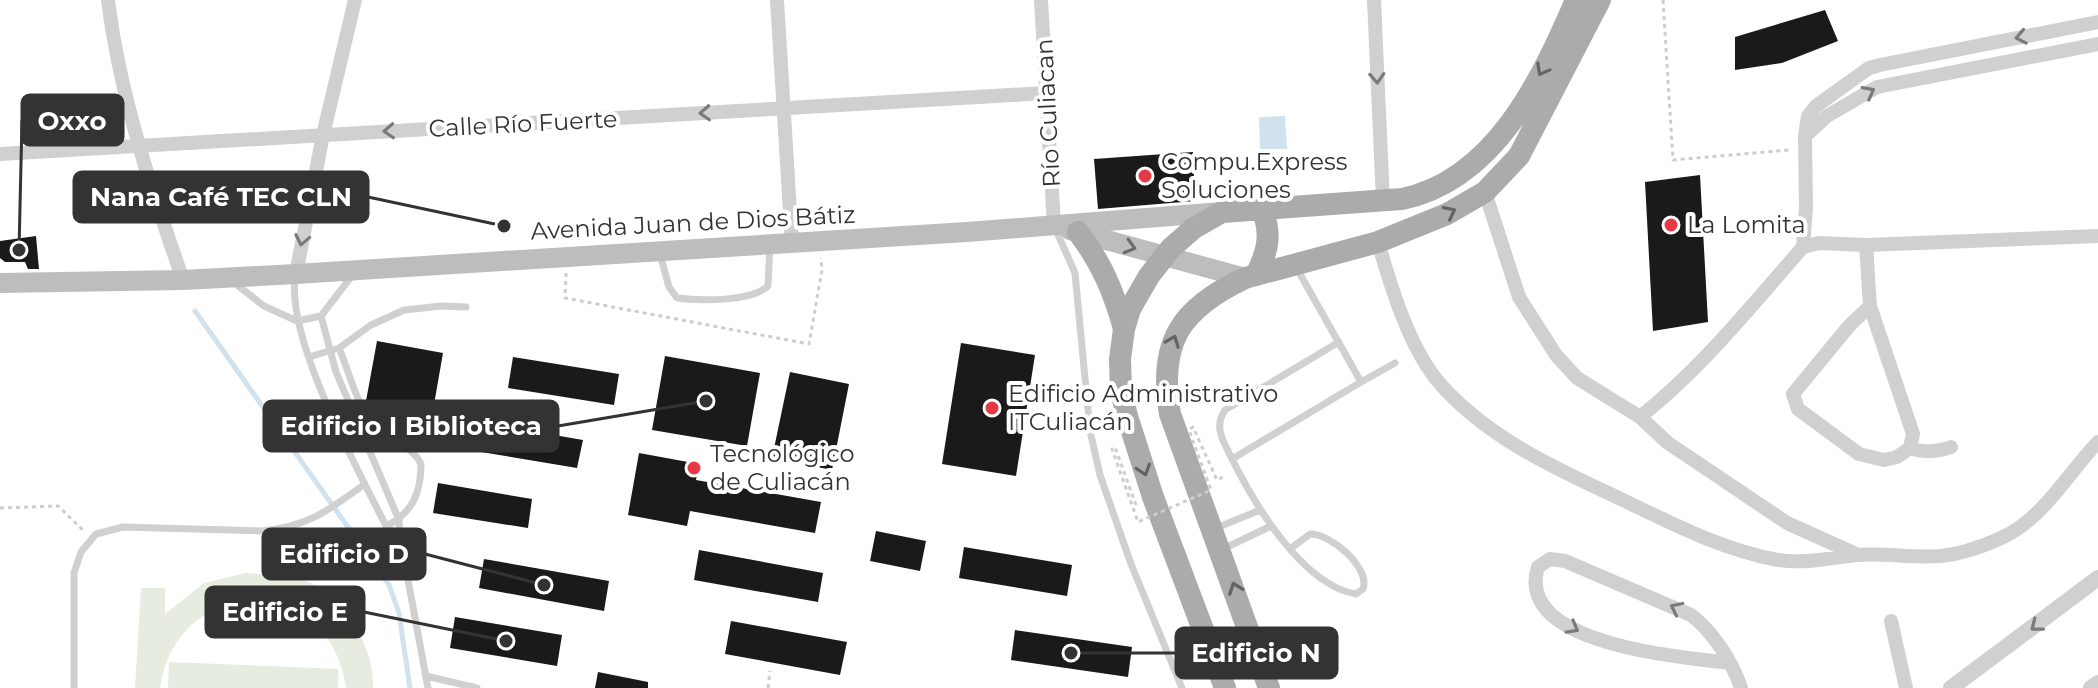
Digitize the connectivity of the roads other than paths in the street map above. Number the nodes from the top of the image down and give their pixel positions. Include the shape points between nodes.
1 (108, 0) edge
2 (355, 0) edge
3 (777, 0) edge
4 (1041, 0) edge
5 (1374, 0) edge
6 (1576, 0) edge
7 (1600, 0) edge
8 (2098, 22) edge
9 (2098, 44) edge
10 (1046, 93) junction
11 (782, 109) junction
12 (323, 135) junction
13 (1805, 142) junction
14 (138, 146) junction
15 (0, 154) edge
16 (1485, 192) junction
17 (1383, 201) junction
18 (1262, 209) junction
19 (1222, 212) junction
20 (1054, 226) junction
21 (1078, 232) junction
22 (2098, 236) edge
23 (1378, 242) junction
24 (792, 244) junction
25 (770, 245) junction
26 (1866, 245) junction
27 (1803, 247) junction
28 (659, 252) junction
29 (1163, 257) junction
30 (1295, 266) junction
31 (356, 269) junction
32 (296, 274) junction
33 (1250, 276) junction
34 (228, 277) junction
35 (183, 280) junction
36 (0, 283) edge
37 (1870, 306) junction
38 (466, 307) dead end
39 (321, 316) junction
40 (297, 321) junction
41 (1124, 329) junction
42 (1339, 342) junction
43 (339, 348) junction
44 (329, 351) junction
45 (309, 357) junction
46 (1395, 363) dead end
47 (1361, 382) junction
48 (1640, 417) junction
49 (2098, 442) edge
50 (1951, 447) dead end
51 (1910, 448) junction
52 (1232, 459) junction
53 (365, 484) junction
54 (1260, 510) junction
55 (399, 520) junction
56 (386, 526) junction
57 (1271, 526) junction
58 (400, 537) junction
59 (1217, 540) junction
60 (1290, 549) junction
61 (1858, 555) junction
62 (2098, 578) edge
63 (1891, 621) dead end
64 (1729, 663) junction
65 (426, 676) junction
66 (2098, 683) edge
67 (74, 688) edge
68 (428, 688) edge
69 (477, 688) edge
70 (1182, 688) edge
71 (1225, 688) edge
72 (1269, 688) edge
73 (1741, 688) edge
74 (1906, 688) edge
75 (1951, 688) edge
76 (2091, 688) edge

1 - 14 street
2 - 12 street
3 - 11 street
4 - 10 street, Río Culiacan
5 -> 17 street
6 -> 17 main road via 1534,84 1474,164 1440,187
7 - 16 main road via 1519,156
8 -> 13 street via 1869,68 1816,106 1808,116
13 -> 9 street via 1827,116 1877,87
10 - 11 street, Calle Río Fuerte
10 - 20 street, Río Culiacan
11 -> 12 street, Calle Río Fuerte
11 - 24 street
12 - 14 street, Calle Río Fuerte
12 -> 32 street
13 - 27 street
14 - 15 street, Calle Río Fuerte
14 - 35 street
23 -> 16 main road
16 - 48 street via 1519,297 1556,355 1577,378
17 - 18 main road
18 - 19 main road
18 - 33 main road via 1269,240
19 - 20 main road, Avenida Juan de Dios Bátiz
19 - 29 main road via 1194,228
20 - 21 main road, Avenida Juan de Dios Bátiz
20 - 24 main road, Avenida Juan de Dios Bátiz
20 - 70 lane via 1075,273 1090,431 1100,475
21 -> 29 main road, Avenida Juan de Dios Bátiz
21 - 41 main road via 1107,277
22 - 26 street
23 - 30 main road
23 - 61 street via 1431,372 1497,436 1732,550 1805,563
24 - 25 main road, Avenida Juan de Dios Bátiz
25 - 28 main road, Avenida Juan de Dios Bátiz
25 - 28 lane via 768,286 741,297 677,298
26 - 27 street
26 - 37 street
27 - 48 street via 1690,374
28 - 31 main road, Avenida Juan de Dios Bátiz
29 - 33 main road, Avenida Juan de Dios Bátiz
29 - 41 main road via 1137,295
30 - 33 main road
30 - 42 lane
31 - 32 main road, Avenida Juan de Dios Bátiz
31 - 39 lane
32 - 34 main road, Avenida Juan de Dios Bátiz
32 - 40 lane
59 -> 33 main road via 1170,414 1167,360 1173,338 1188,316
34 - 35 main road, Avenida Juan de Dios Bátiz
34 - 40 lane via 264,306
35 - 36 main road, Avenida Juan de Dios Bátiz
37 - 51 street via 1910,426
37 - 51 street via 1796,388 1794,399 1798,409 1859,454 1884,460
38 - 43 lane via 404,310
39 - 40 lane
39 - 44 lane
40 - 45 lane
41 -> 71 main road via 1120,377 1127,416
42 - 47 lane
42 - 52 lane via 1225,410 1219,429
43 - 44 lane
43 - 55 lane via 371,422 387,438 410,449 421,464 419,491
44 - 45 lane
44 - 55 lane
45 - 53 lane
46 - 47 lane
47 - 52 lane
48 - 61 street via 1668,443 1787,523
49 - 61 street via 2041,508 2003,538 1941,556
50 - 51 street
52 - 54 lane
53 - 56 lane
53 - 67 lane via 317,518 283,529 102,531 81,552 74,573
54 - 57 lane
54 - 59 lane
55 - 56 lane
55 - 58 lane
56 - 58 lane
57 - 59 lane
57 - 60 lane
58 - 65 lane
72 -> 59 main road
60 - 60 lane via 1340,589 1356,594 1363,589 1361,568 1323,536 1310,534
62 -> 75 street
63 - 74 street
64 -> 64 street via 1707,630 1678,608 1565,561 1550,559 1538,567 1540,600 1581,633 1650,652
64 - 73 street
65 - 68 lane
65 - 69 lane
66 - 76 street

